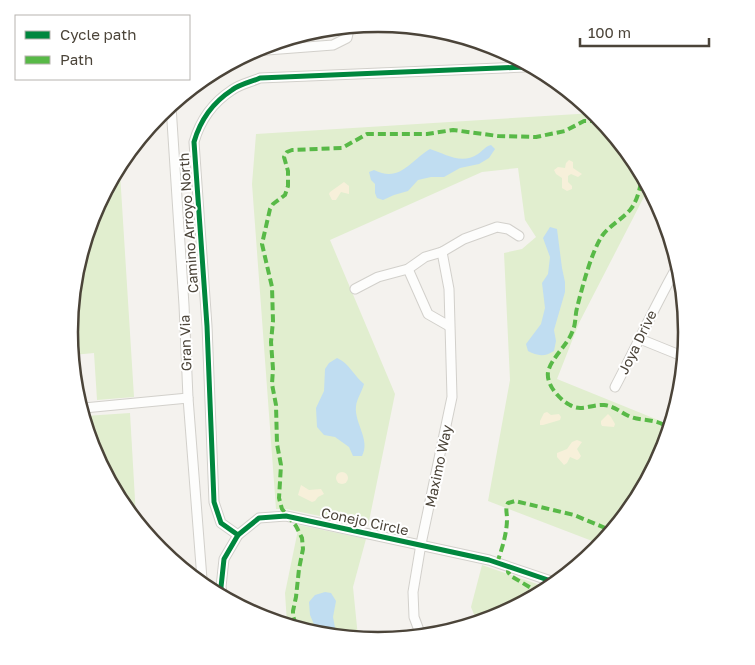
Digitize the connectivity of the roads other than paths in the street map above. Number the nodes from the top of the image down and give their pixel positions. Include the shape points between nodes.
1 (348, 34) edge
2 (278, 49) edge
3 (518, 67) edge
4 (172, 114) edge
5 (518, 236) dead end
6 (442, 252) junction
7 (408, 269) junction
8 (672, 276) edge
9 (355, 289) dead end
10 (449, 326) junction
11 (640, 339) junction
12 (677, 354) edge
13 (616, 387) dead end
14 (188, 398) junction
15 (87, 408) edge
16 (238, 535) junction
17 (421, 544) junction
18 (202, 576) edge
19 (547, 580) edge
20 (221, 588) edge
21 (419, 630) edge

1 - 2 street via 347,38 333,45
3 - 16 street, Camino Arroyo North via 260,78 232,89 214,105 199,126 194,142 207,326 214,502 222,523
4 - 14 street, Gran Via
5 - 6 street via 497,227
6 - 7 street via 425,257
6 - 10 street, Maximo Way via 449,289
7 - 9 street via 378,277
7 - 10 street via 428,314
8 - 11 street, Joya Drive
10 - 17 street, Maximo Way via 452,397
11 - 12 street
11 - 13 street, Joya Drive
14 - 15 street
14 - 18 street, Gran Via
16 - 17 street, Conejo Circle via 259,518 286,516
16 - 20 street, Conejo Circle via 224,559
17 - 19 street, Conejo Circle via 489,560
17 - 21 street, Maximo Way via 413,592 414,618

